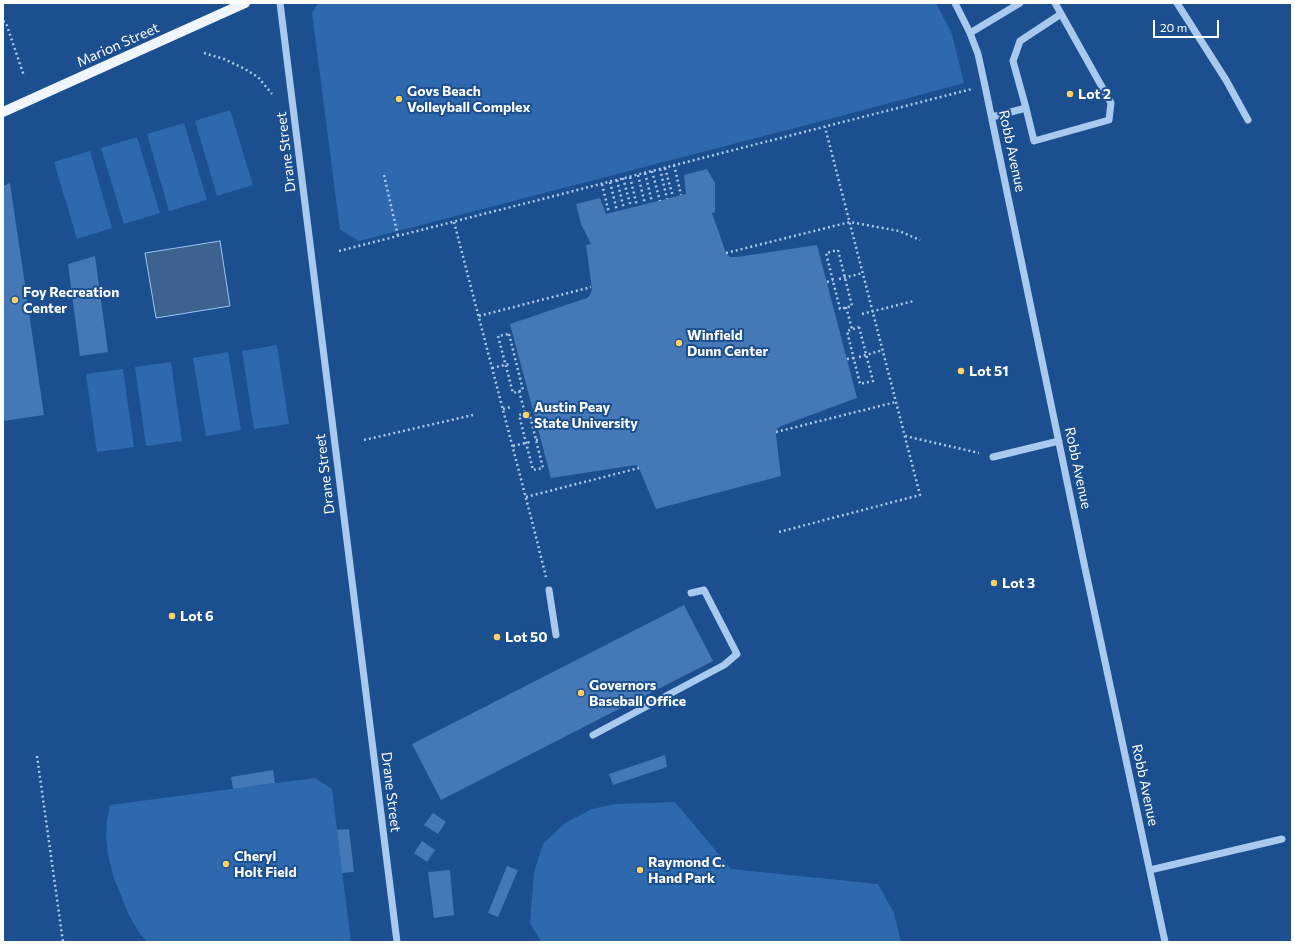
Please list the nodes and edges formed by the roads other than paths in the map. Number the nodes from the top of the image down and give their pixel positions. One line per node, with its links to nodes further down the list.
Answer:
1 (245, 3): 10 (main road, Marion Street)
2 (280, 3): 21 (street, Drane Street)
3 (955, 3): 8 (street, Robb Avenue)
4 (1020, 3): 8 (street)
5 (1055, 3): 7 (street)
6 (1177, 3): 12 (street)
7 (1061, 14): 9 (street); 9 (street)
8 (970, 33): 11 (street, Robb Avenue)
9 (1026, 108): 11 (street)
10 (3, 112)
11 (992, 117): 13 (street, Robb Avenue)
12 (1248, 120)
13 (1059, 441): 14 (street); 20 (street, Robb Avenue)
14 (993, 457)
15 (549, 590): 17 (street)
16 (691, 593): 18 (street)
17 (556, 635)
18 (593, 735)
19 (1282, 839): 20 (street)
20 (1150, 870): 22 (street, Robb Avenue)
21 (397, 942)
22 (1165, 942)

